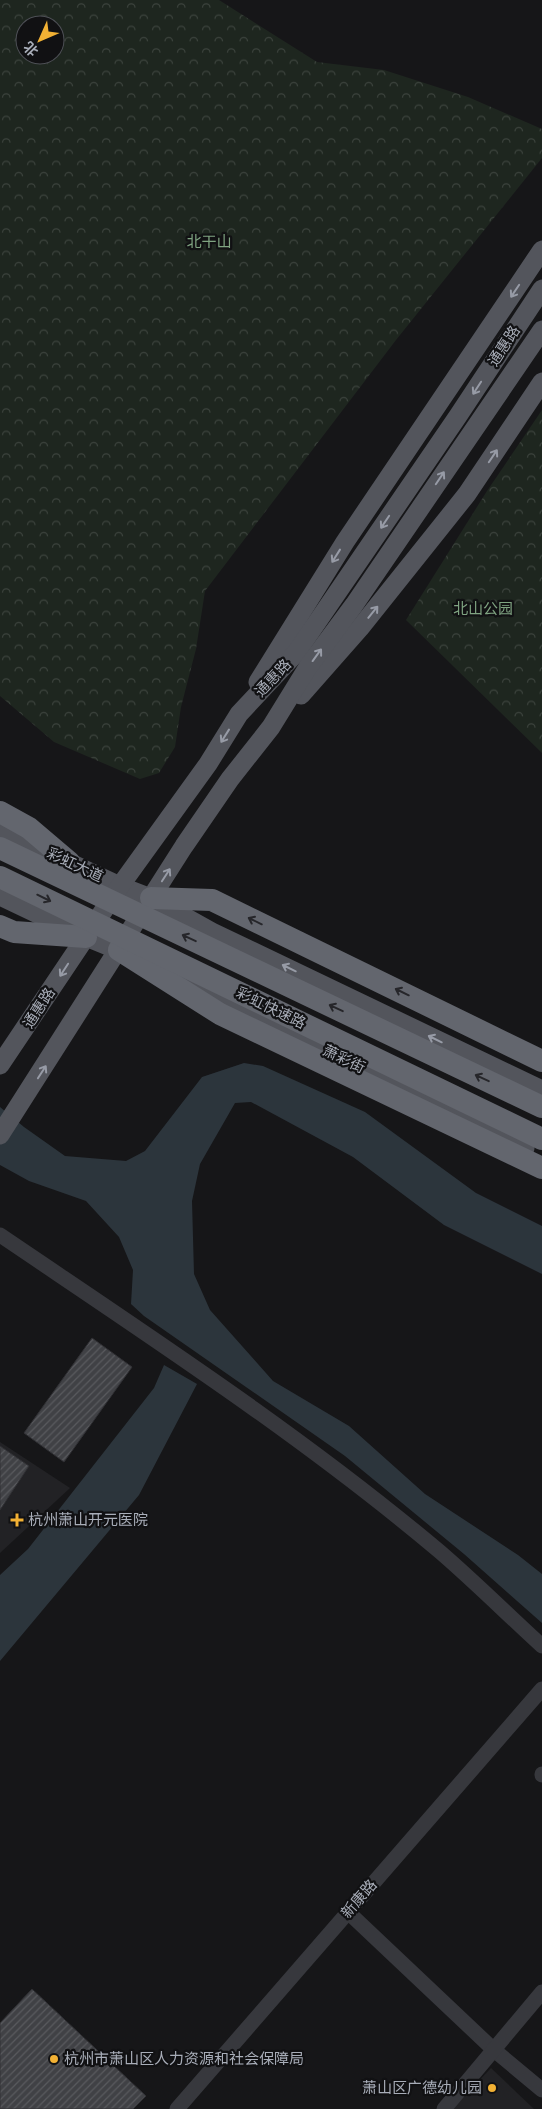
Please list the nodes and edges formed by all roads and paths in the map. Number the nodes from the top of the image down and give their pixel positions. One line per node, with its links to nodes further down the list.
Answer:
1 (542, 250): 5 (main road, one-way to 5)
2 (542, 289): 5 (main road, 通惠路, one-way to 5)
3 (542, 330): 6 (main road, 通惠路, one-way to 3)
4 (542, 382): 6 (main road, one-way to 4)
5 (239, 714): 12 (main road, 通惠路, one-way to 12)
6 (271, 727): 14 (main road, 通惠路, one-way to 6)
7 (0, 812): 10 (highway)
8 (0, 830): 10 (main road, 彩虹大道)
9 (0, 848): 21 (highway, 彩虹快速路, one-way to 9, bridge)
10 (69, 862): 12 (main road, 彩虹大道)
11 (0, 877): 23 (highway, 彩虹快速路, one-way to 23, bridge)
12 (120, 886): 14 (main road, 彩虹大道); 16 (main road, 通惠路)
13 (0, 896): 16 (main road)
14 (151, 898): 17 (main road, 通惠路); 18 (highway, one-way to 14); 20 (main road, one-way to 14)
15 (0, 926): 16 (highway)
16 (86, 937): 17 (main road); 19 (main road, 通惠路, one-way to 19)
17 (119, 950): 22 (main road, 通惠路, one-way to 17); 24 (main road, 萧彩街); 25 (highway)
18 (533, 1057)
19 (0, 1064)
20 (542, 1090)
21 (542, 1107)
22 (1, 1133)
23 (542, 1139)
24 (542, 1156)
25 (542, 1168)
26 (0, 1234): 27 (street)
27 (542, 1646)
28 (542, 1689): 29 (street, 新康路)
29 (348, 1912): 31 (street); 33 (street, 新康路)
30 (542, 1992): 31 (street)
31 (494, 2050): 32 (street); 34 (street)
32 (542, 2090)
33 (177, 2109)
34 (444, 2109)

